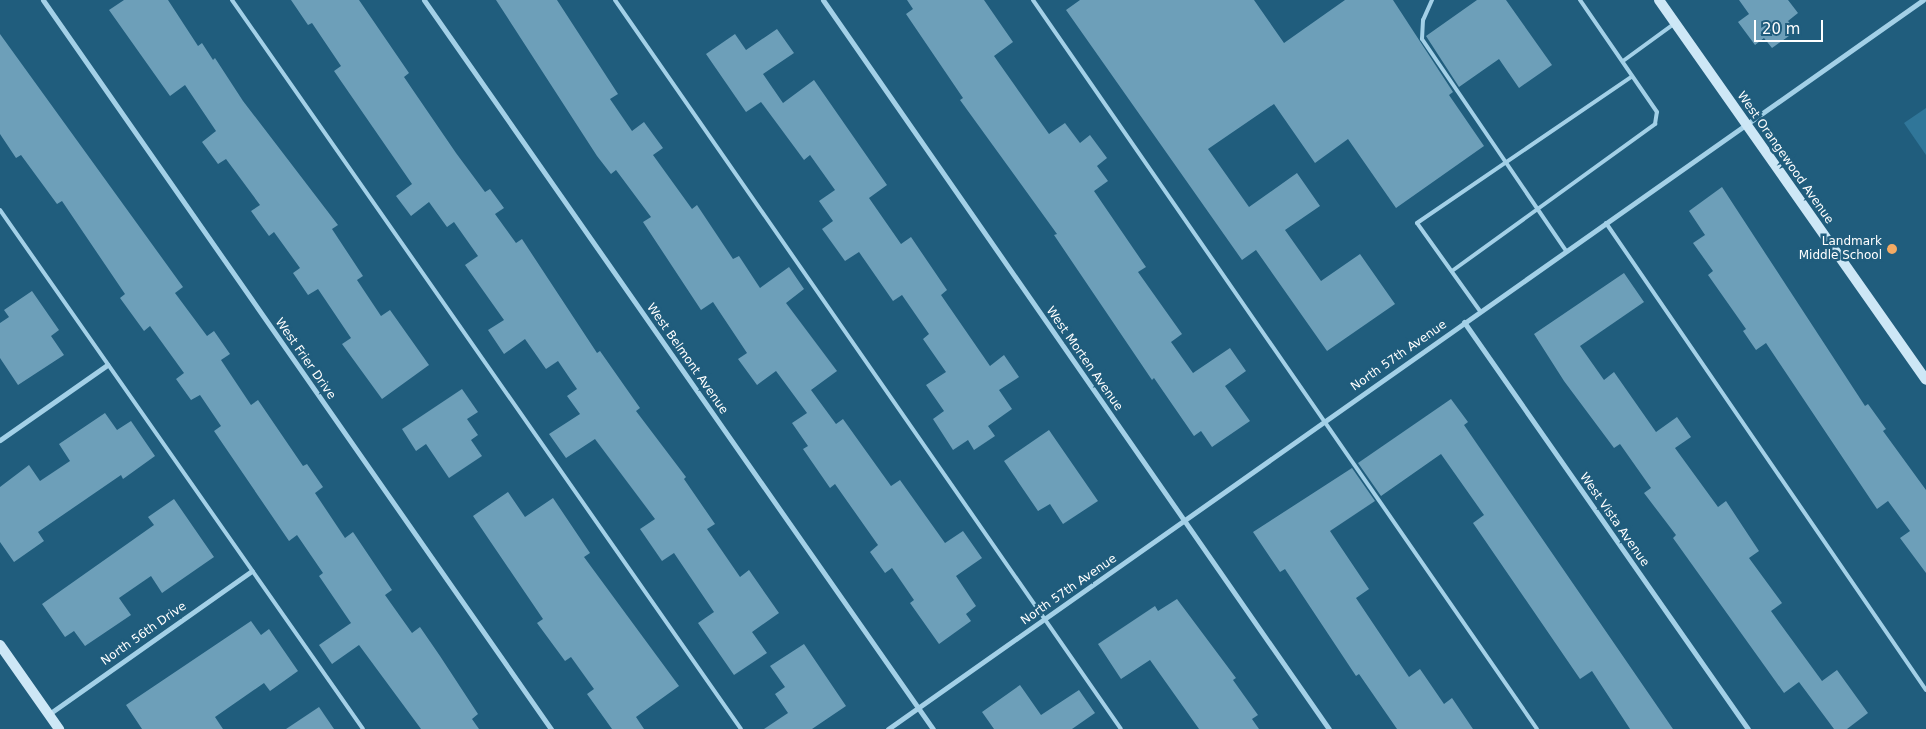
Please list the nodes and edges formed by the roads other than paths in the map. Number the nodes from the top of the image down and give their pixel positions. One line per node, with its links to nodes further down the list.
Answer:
1 (43, 0): 36 (street, West Frier Drive)
2 (232, 0): 37 (lane)
3 (424, 0): 32 (street, West Belmont Avenue)
4 (615, 0): 29 (lane)
5 (822, 0): 27 (street, West Morten Avenue)
6 (1034, 0): 25 (lane)
7 (1432, 0): 15 (lane)
8 (1580, 0): 12 (lane)
9 (1660, 0): 11 (street, West Orangewood Avenue)
10 (1923, 0): 14 (street, North 57th Avenue)
11 (1676, 23): 12 (lane); 14 (street, West Orangewood Avenue)
12 (1623, 61): 13 (lane)
13 (1631, 77): 15 (lane); 17 (lane)
14 (1746, 124): 18 (street, North 57th Avenue); 24 (street, West Orangewood Avenue)
15 (1505, 162): 17 (lane); 20 (lane)
16 (0, 210): 23 (lane)
17 (1537, 210): 19 (lane); 20 (lane)
18 (1606, 223): 19 (street, North 57th Avenue); 31 (lane)
19 (1566, 250): 21 (street, North 57th Avenue)
20 (1452, 271): 21 (lane)
21 (1480, 311): 22 (street, North 57th Avenue)
22 (1464, 322): 25 (street, North 57th Avenue); 43 (street, West Vista Avenue)
23 (108, 365): 26 (street); 28 (lane)
24 (1926, 380)
25 (1324, 421): 27 (street, North 57th Avenue); 42 (lane)
26 (0, 440)
27 (1185, 520): 29 (street, North 57th Avenue); 41 (street, West Morten Avenue)
28 (252, 571): 33 (street, North 56th Drive); 35 (lane)
29 (1045, 619): 32 (street, North 57th Avenue); 40 (lane)
30 (0, 645): 33 (street)
31 (1926, 690)
32 (918, 708): 38 (street, North 57th Avenue); 39 (street, West Belmont Avenue)
33 (48, 714): 34 (street)
34 (59, 729)
35 (363, 729)
36 (551, 729)
37 (742, 729)
38 (888, 729)
39 (933, 729)
40 (1121, 729)
41 (1329, 729)
42 (1537, 729)
43 (1748, 729)

